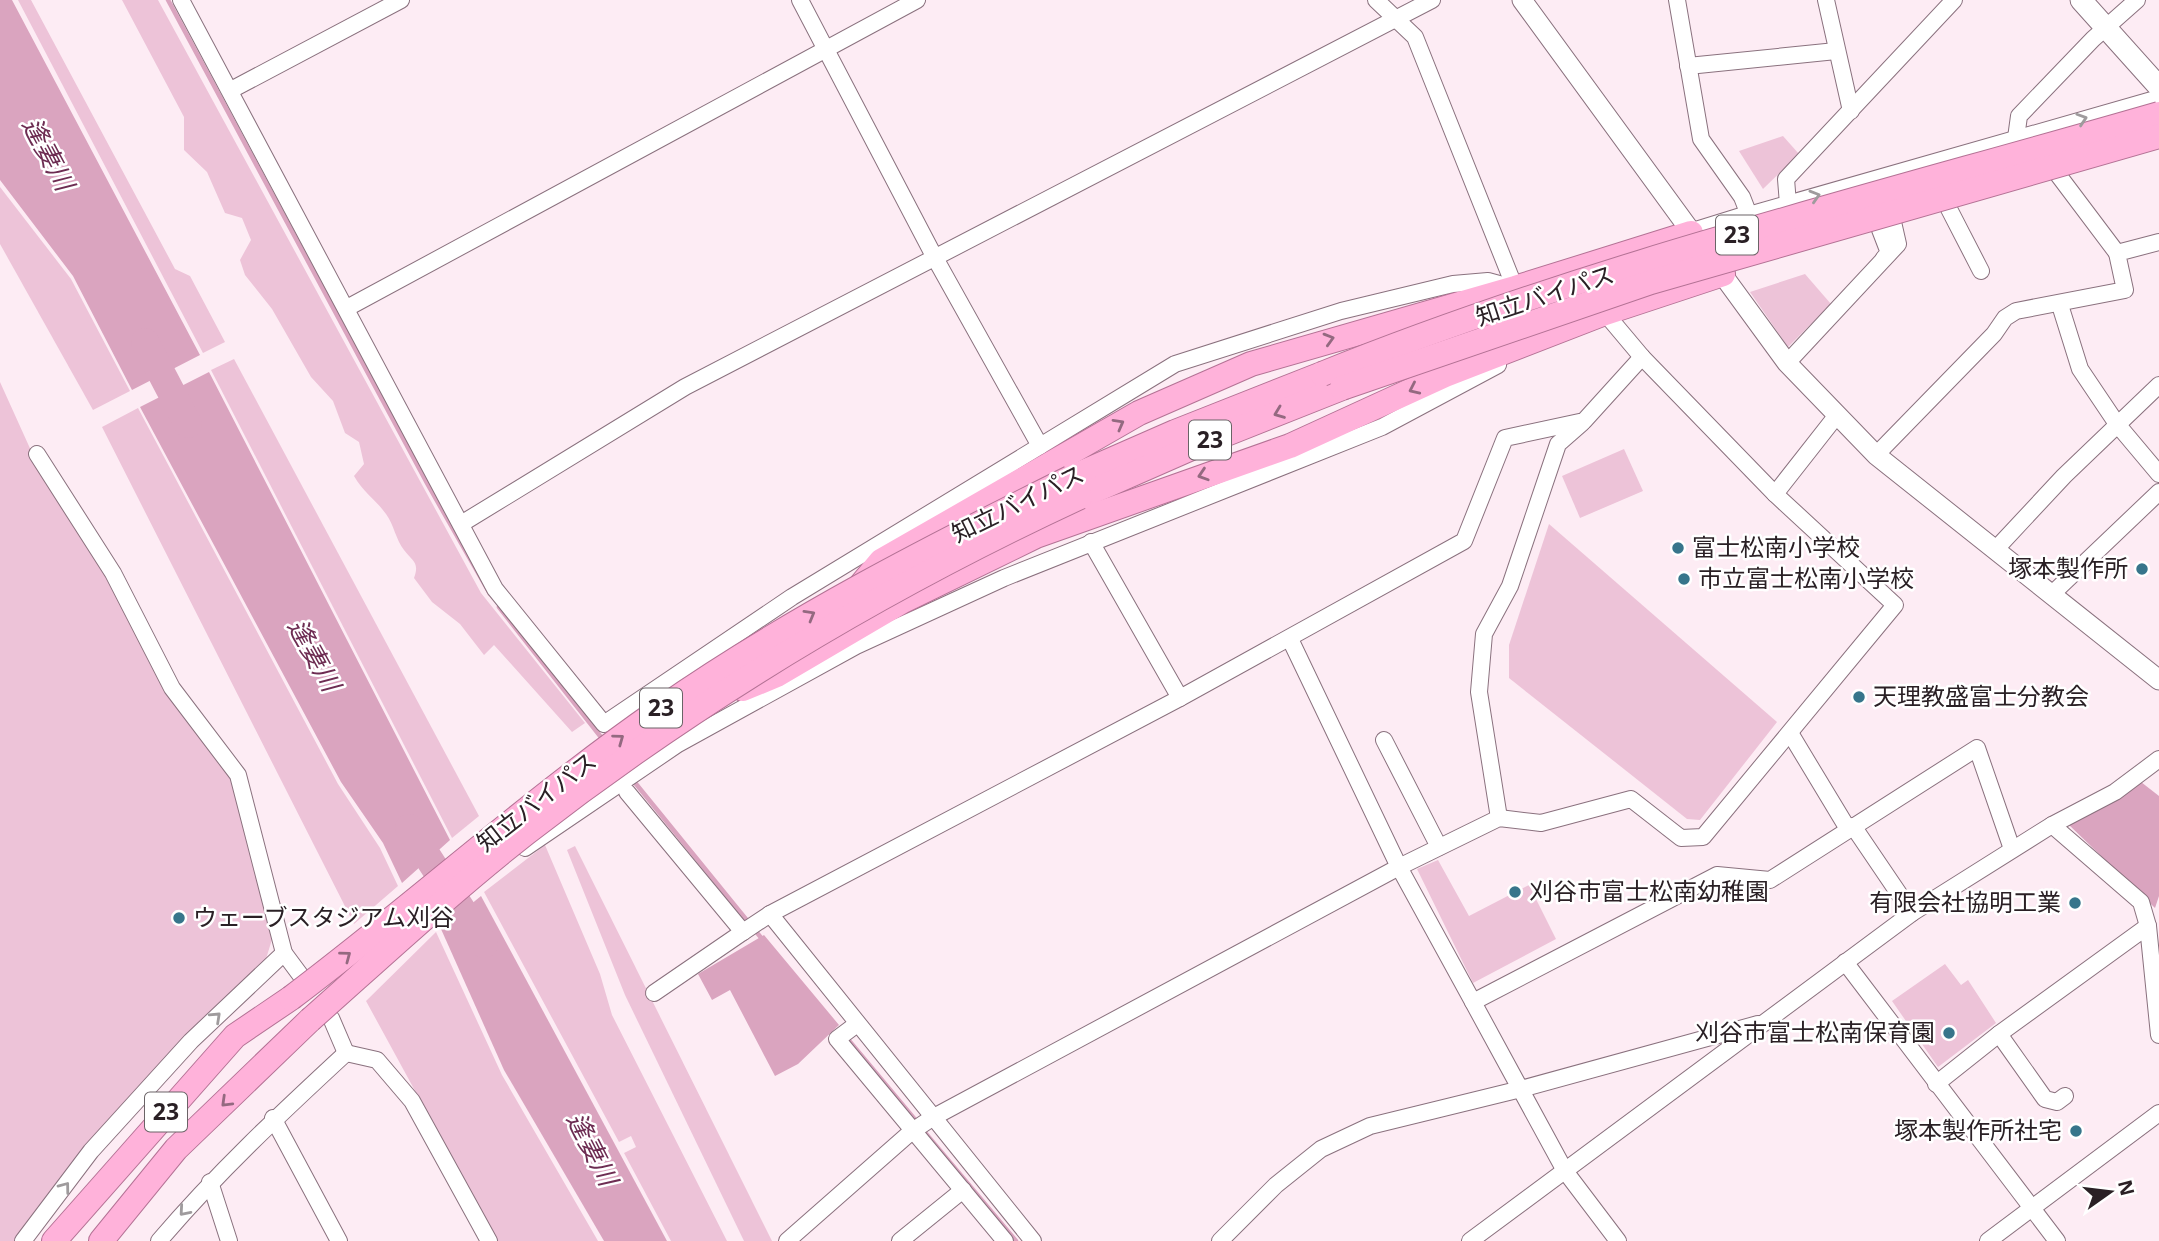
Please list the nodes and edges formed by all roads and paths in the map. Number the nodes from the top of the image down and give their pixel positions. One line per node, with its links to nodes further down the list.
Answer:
1 (181, 0): 19 (street)
2 (401, 0): 19 (street)
3 (800, 0): 15 (street)
4 (917, 0): 15 (street)
5 (1376, 0): 13 (street)
6 (1432, 0): 13 (street)
7 (1522, 0): 31 (street)
8 (1677, 0): 17 (street)
9 (1826, 0): 16 (street)
10 (1955, 0): 21 (street)
11 (2081, 0): 14 (main road)
12 (2137, 0): 14 (street)
13 (1398, 19): 34 (street); 37 (street)
14 (2107, 28): 18 (main road); 24 (street)
15 (827, 51): 34 (street); 39 (street)
16 (1836, 51): 17 (street); 21 (street)
17 (1688, 66): 29 (street)
18 (2159, 87)
19 (231, 90): 39 (street)
20 (2159, 98): 24 (street, one-way to 20)
21 (1851, 111): 27 (street)
22 (2159, 114): 52 (highway, 知立バイパス / 23, bridge)
23 (2159, 136): 52 (highway, 知立バイパス / 23, one-way to 52, bridge)
24 (2016, 138): 27 (street, one-way to 24)
25 (2159, 143): 26 (street)
26 (2056, 172): 28 (street); 33 (street)
27 (1788, 204): 29 (street)
28 (1948, 207): 30 (street); 35 (street)
29 (1749, 215): 31 (street)
30 (1886, 224): 36 (street); 43 (street)
31 (1691, 233): 36 (street); 37 (highway)
32 (2159, 242): 33 (street)
33 (2117, 253): 38 (street)
34 (935, 258): 48 (street); 55 (street)
35 (1981, 271)
36 (1723, 274): 40 (highway); 43 (street)
37 (1515, 288): 48 (street); 58 (highway, one-way to 37)
38 (2060, 304): 47 (street); 50 (street)
39 (347, 308): 55 (street)
40 (1605, 313): 41 (highway); 42 (street)
41 (1523, 347): 56 (street); 63 (highway, one-way to 63)
42 (1642, 357): 46 (street); 54 (street)
43 (1792, 358): 45 (street)
44 (2159, 385): 47 (street)
45 (1837, 415): 50 (street); 54 (street)
46 (1584, 421): 60 (street); 68 (street)
47 (2117, 424): 51 (street); 57 (street)
48 (1040, 446): 55 (street)
49 (37, 454): 79 (street)
50 (1877, 455): 57 (street)
51 (2159, 474)
52 (1075, 487): 58 (highway, 知立バイパス / 23, bridge); 63 (highway, 知立バイパス / 23, bridge)
53 (2159, 492): 59 (street)
54 (1775, 494): 64 (street)
55 (461, 524)
56 (1091, 542): 62 (street); 77 (street)
57 (1995, 550): 59 (street)
58 (860, 587): 81 (highway, 知立バイパス / 23, one-way to 58, bridge)
59 (2052, 594): 61 (street)
60 (1290, 639): 62 (street); 73 (street)
61 (2159, 680)
62 (1180, 698): 75 (street)
63 (704, 705): 84 (highway, 知立バイパス / 23, bridge)
64 (1790, 733): 68 (street); 70 (street)
65 (1384, 740): 71 (street)
66 (2159, 759): 69 (street)
67 (626, 792): 78 (street)
68 (1499, 818): 71 (street)
69 (2052, 825): 72 (street); 76 (street)
70 (1851, 828): 72 (street); 74 (street); 83 (street)
71 (1439, 847): 73 (street)
72 (2012, 849): 74 (street)
73 (1399, 867): 83 (street); 95 (street)
74 (1912, 913): 80 (street)
75 (770, 914): 78 (street); 86 (street)
76 (2148, 926): 87 (street); 88 (street)
77 (429, 928)
78 (743, 932): 82 (street)
79 (284, 953): 81 (street); 103 (street, one-way to 79)
80 (1845, 962): 85 (street); 90 (street)
81 (297, 989): 104 (highway, 23); 105 (highway, 知立バイパス / 23)
82 (654, 993)
83 (1473, 1002): 91 (street)
84 (321, 1019): 89 (street); 97 (highway, 知立バイパス / 23, one-way to 97)
85 (1767, 1021): 91 (street); 98 (street)
86 (857, 1024): 95 (street); 96 (street)
87 (1999, 1034): 90 (street); 92 (street)
88 (2159, 1035)
89 (346, 1053): 94 (street); 111 (street)
90 (1936, 1084): 101 (street)
91 (1521, 1089): 98 (street); 115 (street)
92 (2065, 1096)
93 (2159, 1114): 101 (street)
94 (274, 1118): 99 (street); 110 (street)
95 (932, 1118): 96 (street); 114 (street)
96 (911, 1132): 100 (street); 112 (street)
97 (176, 1149): 106 (highway, 知立バイパス / 23); 107 (highway)
98 (1565, 1171): 116 (street); 117 (street)
99 (210, 1182): 108 (street, one-way to 108); 109 (street)
100 (962, 1190): 102 (street); 113 (street)
101 (2032, 1207): 118 (street); 119 (street)
102 (904, 1239)
103 (23, 1241)
104 (54, 1241)
105 (74, 1241)
106 (101, 1241)
107 (123, 1241)
108 (159, 1241)
109 (229, 1241)
110 (339, 1241)
111 (489, 1241)
112 (787, 1241)
113 (1005, 1241)
114 (1033, 1241)
115 (1220, 1241)
116 (1470, 1241)
117 (1618, 1241)
118 (1988, 1241)
119 (2057, 1241)

